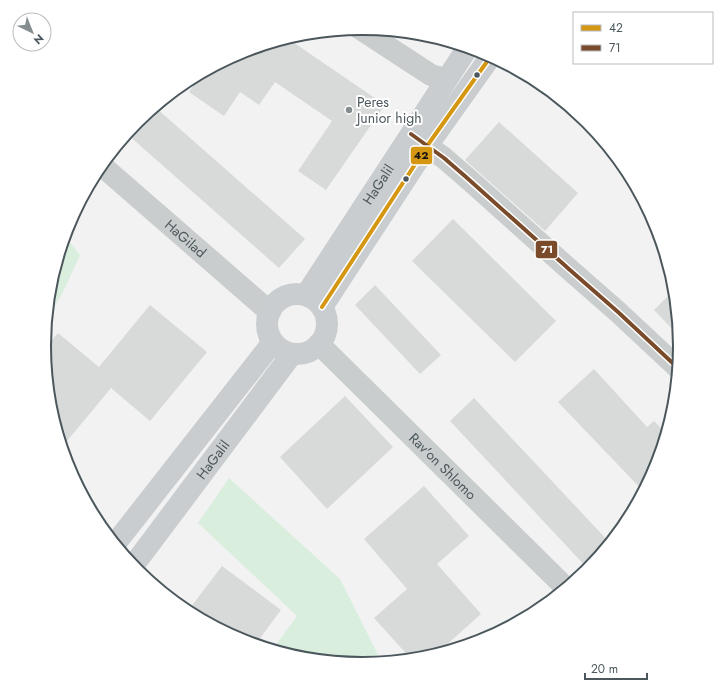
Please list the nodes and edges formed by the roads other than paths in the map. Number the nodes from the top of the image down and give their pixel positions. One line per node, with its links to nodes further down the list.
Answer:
1 (370, 35): 4 (street)
2 (464, 52): 4 (street)
3 (487, 61): 5 (street)
4 (448, 77): 5 (street)
5 (419, 140): 7 (street, HaGalil); 12 (street)
6 (106, 169): 8 (street, HaGilad)
7 (314, 301): 8 (street); 10 (street)
8 (270, 312): 9 (street)
9 (273, 342): 11 (street); 13 (street, HaGalil)
10 (319, 344): 11 (street); 15 (street, Rav'on Shlomo)
11 (292, 354): 14 (street, HaGalil)
12 (673, 364)
13 (118, 540)
14 (137, 561)
15 (563, 585)

